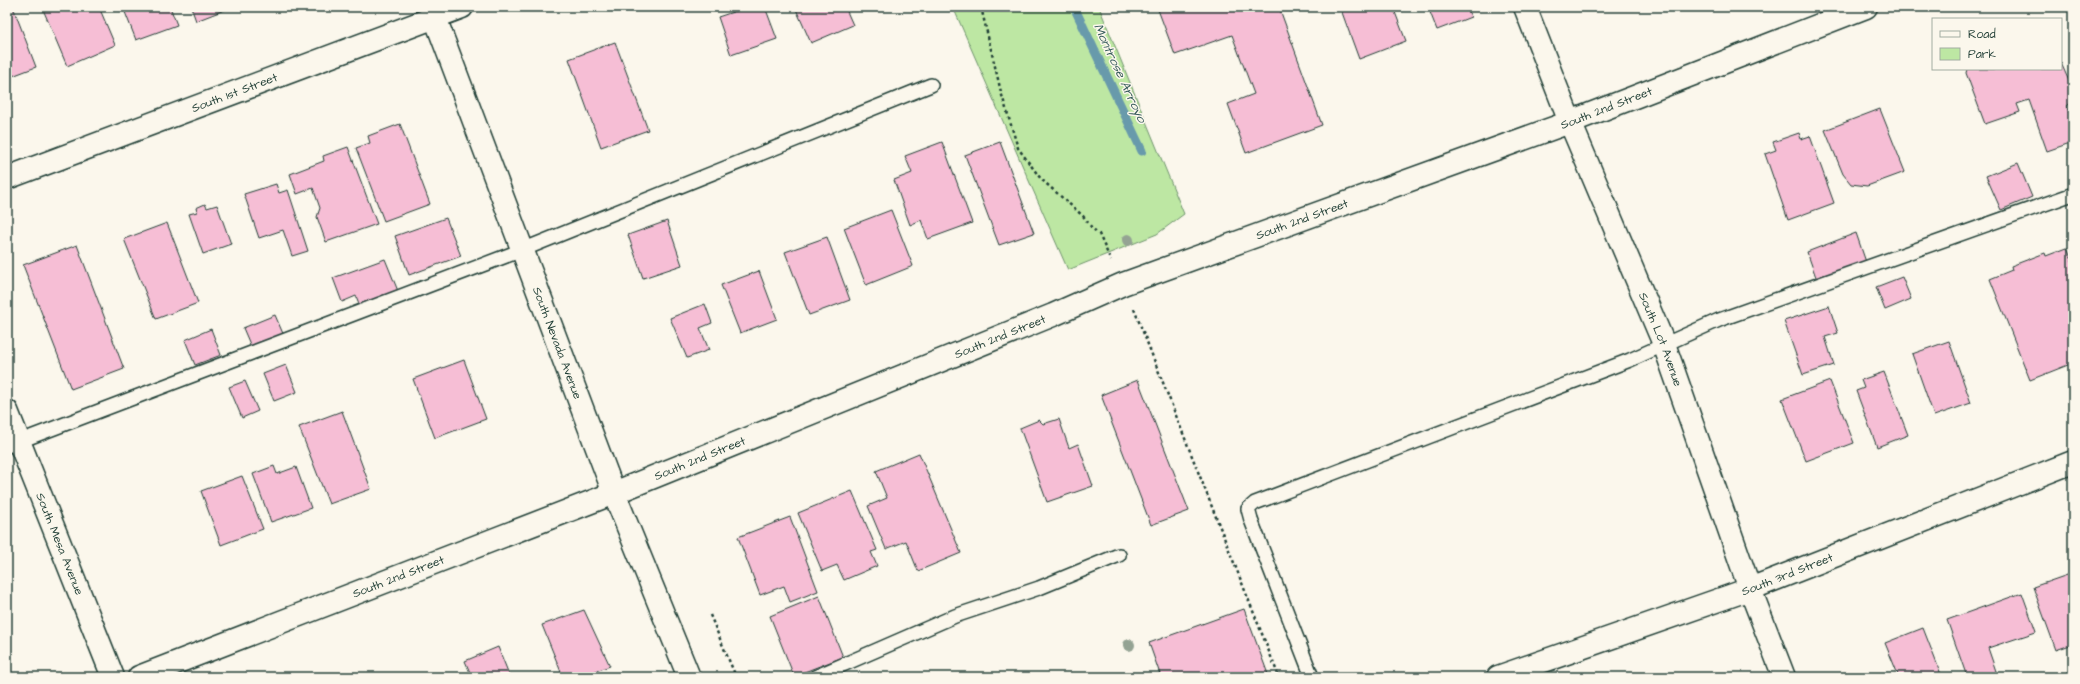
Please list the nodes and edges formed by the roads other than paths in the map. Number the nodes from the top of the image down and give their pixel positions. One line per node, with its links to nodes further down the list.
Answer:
1 (462, 7): 4 (street, South 1st Street)
2 (1525, 7): 6 (street, South Lot Avenue)
3 (1866, 7): 6 (street, South 2nd Street)
4 (433, 12): 7 (street, South 1st Street); 9 (street, South Nevada Avenue)
5 (931, 85): 9 (lane)
6 (1570, 122): 10 (street, South Lot Avenue); 14 (street, South 2nd Street)
7 (7, 178)
8 (2073, 194): 10 (lane)
9 (522, 250): 12 (lane); 14 (street, South Nevada Avenue)
10 (1664, 344): 16 (street, South Lot Avenue); 21 (lane)
11 (7, 411): 12 (street, South Mesa Avenue)
12 (13, 444): 17 (street, South Mesa Avenue)
13 (2073, 462): 16 (street, South 3rd Street)
14 (614, 493): 18 (street, South 2nd Street); 19 (street, South Nevada Avenue)
15 (1119, 556): 20 (lane)
16 (1750, 589): 22 (street, South 3rd Street); 23 (street, South Lot Avenue)
17 (113, 677)
18 (139, 677)
19 (689, 677)
20 (815, 677)
21 (1312, 677)
22 (1498, 677)
23 (1784, 677)

